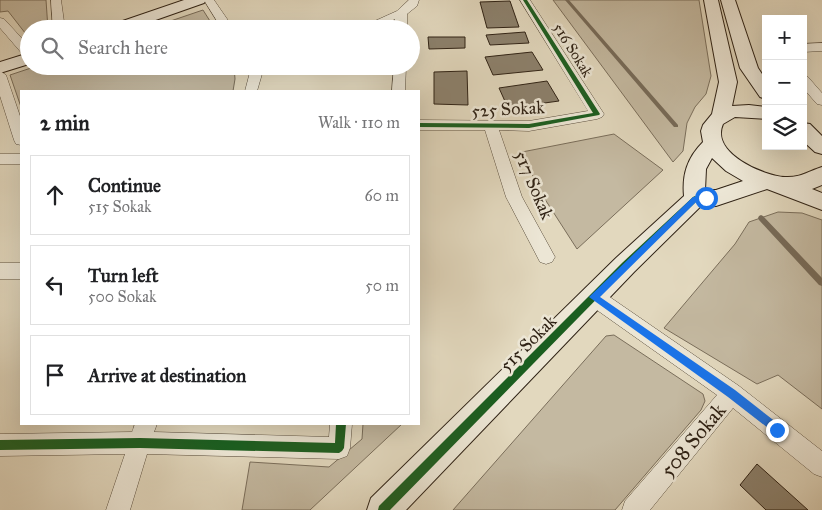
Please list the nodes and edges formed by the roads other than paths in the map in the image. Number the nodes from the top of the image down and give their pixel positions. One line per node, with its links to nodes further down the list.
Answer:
1 (56, 0): 8 (street)
2 (200, 0): 9 (street); 10 (street)
3 (414, 0): 7 (street)
4 (525, 0): 28 (street, 516 Sokak)
5 (711, 0): 29 (street)
6 (728, 0): 23 (street)
7 (401, 13): 11 (street); 12 (street)
8 (58, 20)
9 (141, 20)
10 (219, 20)
11 (384, 20)
12 (401, 20)
13 (0, 21): 14 (street)
14 (20, 45)
15 (822, 47): 16 (street)
16 (807, 48)
17 (20, 60): 18 (street)
18 (0, 68)
19 (0, 75): 33 (street)
20 (253, 75): 24 (street)
21 (400, 75): 25 (street)
22 (807, 84): 26 (street)
23 (762, 87)
24 (251, 90)
25 (399, 90)
26 (822, 101)
27 (762, 112): 29 (street)
28 (597, 114): 31 (street, 525 Sokak)
29 (721, 116): 34 (street)
30 (420, 125): 31 (street, 525 Sokak)
31 (491, 127): 42 (street, 517 Sokak)
32 (807, 133): 35 (street)
33 (20, 137)
34 (713, 144): 39 (street); 40 (street)
35 (822, 147)
36 (0, 159): 37 (street)
37 (20, 159)
38 (822, 175): 39 (street)
39 (774, 183): 40 (street); 41 (street)
40 (695, 199): 45 (street, 515 Sokak)
41 (822, 202)
42 (546, 257)
43 (0, 271): 44 (street)
44 (20, 271)
45 (594, 297): 46 (street); 52 (street, 515 Sokak)
46 (732, 393): 50 (street); 53 (street, 508 Sokak)
47 (341, 425): 48 (street)
48 (143, 433): 49 (street); 51 (street)
49 (0, 445)
50 (822, 466)
51 (118, 510)
52 (383, 510)
53 (634, 510)

